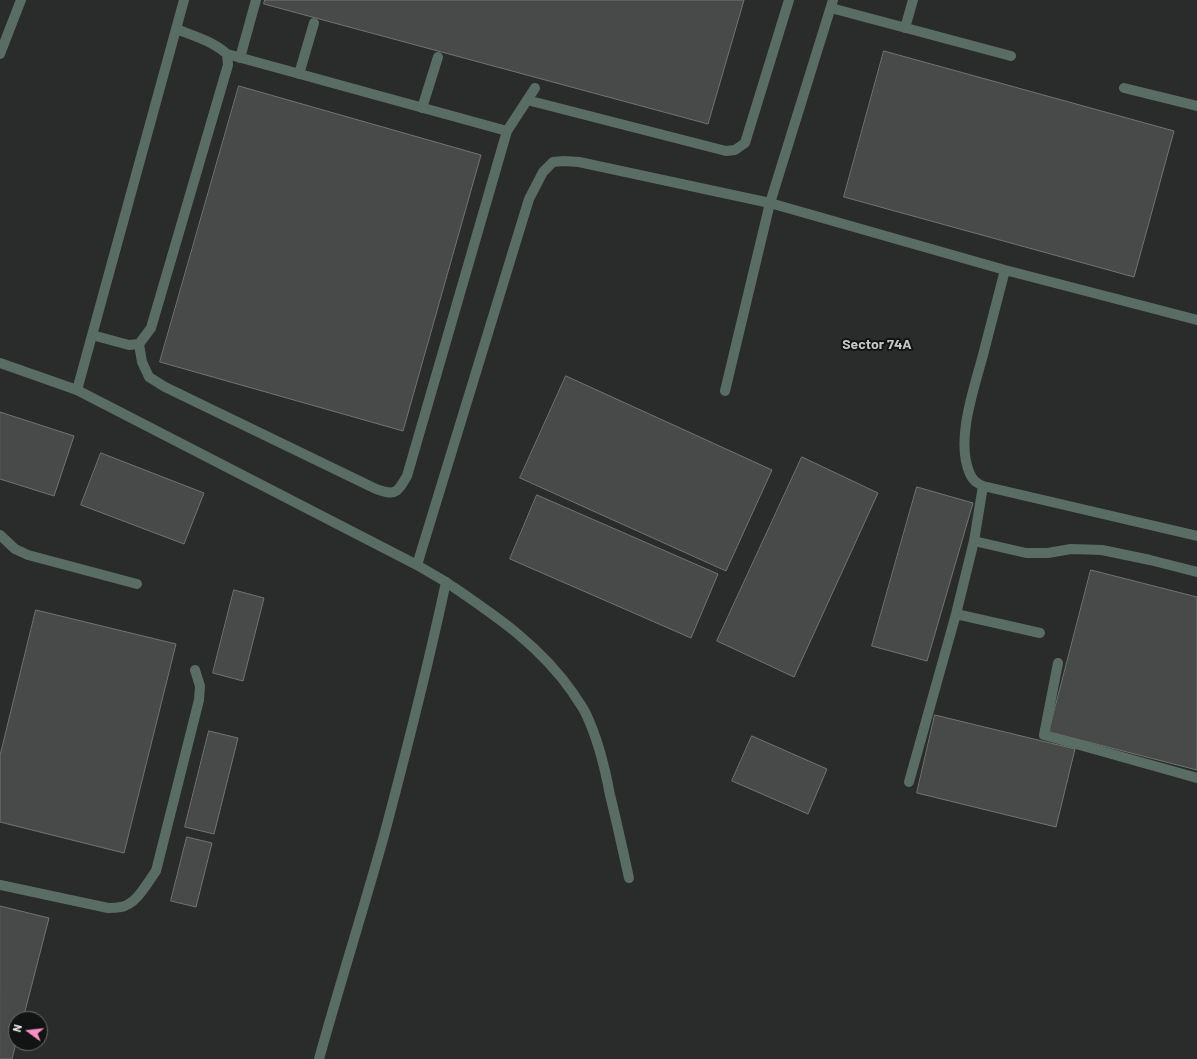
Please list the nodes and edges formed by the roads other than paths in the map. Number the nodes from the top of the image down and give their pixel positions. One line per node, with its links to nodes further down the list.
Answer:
1 (20, 0): 10 (street)
2 (184, 0): 9 (street)
3 (256, 0): 14 (street)
4 (789, 0): 18 (street)
5 (913, 0): 8 (street)
6 (832, 4): 8 (street); 22 (street)
7 (314, 23): 15 (street)
8 (905, 28): 12 (street)
9 (176, 29): 11 (street); 25 (street)
10 (0, 54)
11 (227, 54): 14 (street); 26 (street)
12 (1011, 56)
13 (438, 57): 20 (street)
14 (240, 58): 15 (street)
15 (299, 74): 20 (street)
16 (535, 88): 18 (street)
17 (1124, 88): 19 (street)
18 (527, 100): 21 (street)
19 (1197, 106)
20 (422, 108): 21 (street)
21 (507, 131): 26 (street)
22 (770, 202): 23 (street); 29 (street); 34 (street)
23 (1005, 270): 24 (street); 30 (street)
24 (1197, 320)
25 (92, 335): 26 (street); 28 (street)
26 (139, 344)
27 (0, 363): 28 (street)
28 (77, 390): 34 (street)
29 (725, 391)
30 (983, 486): 32 (street); 33 (street)
31 (0, 535): 37 (street)
32 (1197, 536)
33 (974, 541): 35 (street); 38 (street)
34 (417, 564): 36 (street)
35 (1197, 572)
36 (446, 582): 44 (street); 46 (street)
37 (137, 584)
38 (956, 614): 39 (street); 43 (street)
39 (1040, 633)
40 (1058, 663): 42 (street)
41 (195, 670): 45 (street)
42 (1197, 778)
43 (909, 782)
44 (629, 878)
45 (0, 885)
46 (319, 1059)

